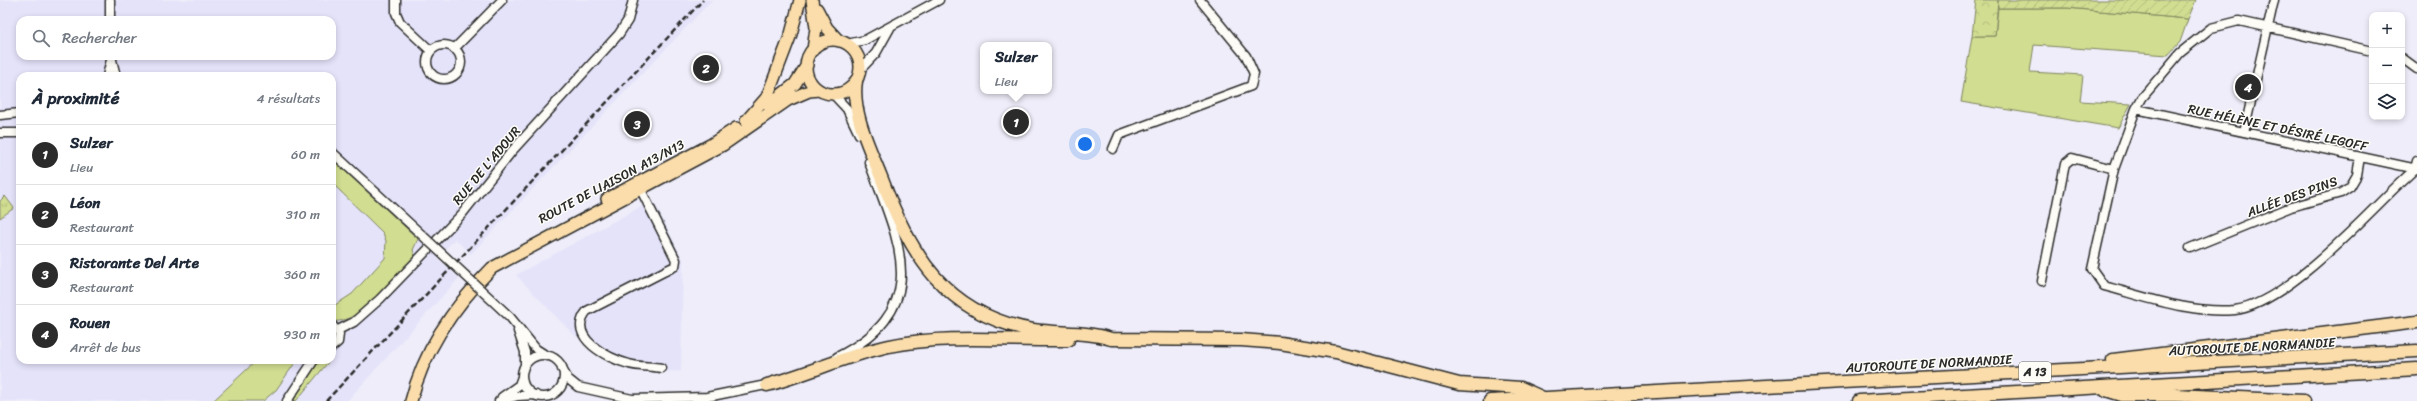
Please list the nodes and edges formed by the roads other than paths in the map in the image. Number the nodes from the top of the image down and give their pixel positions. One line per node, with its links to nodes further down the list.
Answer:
1 (110, 0): 10 (street)
2 (396, 0): 17 (street)
3 (502, 0): 14 (street)
4 (633, 0): 45 (street, RUE DE L'ADOUR)
5 (800, 0): 31 (main road)
6 (813, 0): 13 (main road); 15 (main road)
7 (939, 0): 11 (street)
8 (1200, 0): 35 (street)
9 (2274, 0): 12 (street)
10 (110, 16)
11 (894, 26): 13 (street); 25 (street)
12 (2268, 27): 16 (street); 28 (street); 32 (street)
13 (843, 43): 15 (main road); 25 (main road)
14 (454, 49): 17 (street); 17 (street)
15 (813, 50): 21 (main road)
16 (2369, 50)
17 (431, 51)
18 (110, 60): 23 (street)
19 (112, 60): 24 (street)
20 (2405, 60): 22 (street)
21 (807, 65): 26 (main road); 31 (main road, ROUTE DE LIAISON A13/N13)
22 (2417, 69)
23 (108, 72)
24 (115, 72)
25 (858, 76): 27 (main road); 48 (highway)
26 (819, 90): 27 (main road); 40 (main road, ROUTE DE LIAISON A13/N13)
27 (833, 94): 59 (street)
28 (2136, 109): 32 (street, RUE HÉLÈNE ET DÉSIRÉ LEGOFF); 39 (street)
29 (16, 113): 30 (street)
30 (0, 115)
31 (746, 121): 46 (main road, ROUTE DE LIAISON A13/N13)
32 (2244, 132): 37 (street, RUE HÉLÈNE ET DÉSIRÉ LEGOFF)
33 (0, 133): 34 (street)
34 (16, 133)
35 (1113, 149)
36 (336, 156): 43 (street, bridge)
37 (2360, 157): 38 (street, RUE HÉLÈNE ET DÉSIRÉ LEGOFF); 41 (street, ALLÉE DES PINS)
38 (2416, 166): 39 (street)
39 (2114, 169): 42 (street)
40 (641, 190): 46 (main road, ROUTE DE LIAISON A13/N13); 54 (street)
41 (2190, 248)
42 (2042, 281)
43 (514, 321): 51 (street); 53 (street)
44 (2417, 322): 57 (highway)
45 (336, 328)
46 (440, 330): 64 (main road, ROUTE DE LIAISON A13/N13)
47 (336, 333): 49 (street)
48 (1111, 339): 59 (highway); 62 (highway)
49 (336, 344)
50 (2417, 352): 57 (highway, AUTOROUTE DE NORMANDIE / A 13)
51 (548, 356): 53 (street); 55 (street)
52 (311, 364): 63 (street)
53 (525, 365): 58 (street)
54 (661, 368)
55 (562, 369): 59 (street); 61 (street)
56 (2417, 369): 60 (highway, A 13)
57 (2078, 370): 62 (highway, AUTOROUTE DE NORMANDIE / A 13)
58 (522, 378): 61 (street); 65 (street)
59 (767, 386)
60 (2099, 387): 68 (highway, A 13); 69 (highway)
61 (536, 395): 66 (street)
62 (1544, 398): 67 (highway, AUTOROUTE DE NORMANDIE / A 13)
63 (287, 401)
64 (411, 401)
65 (496, 401)
66 (499, 401)
67 (1490, 401)
68 (1859, 401)
69 (2304, 401)

